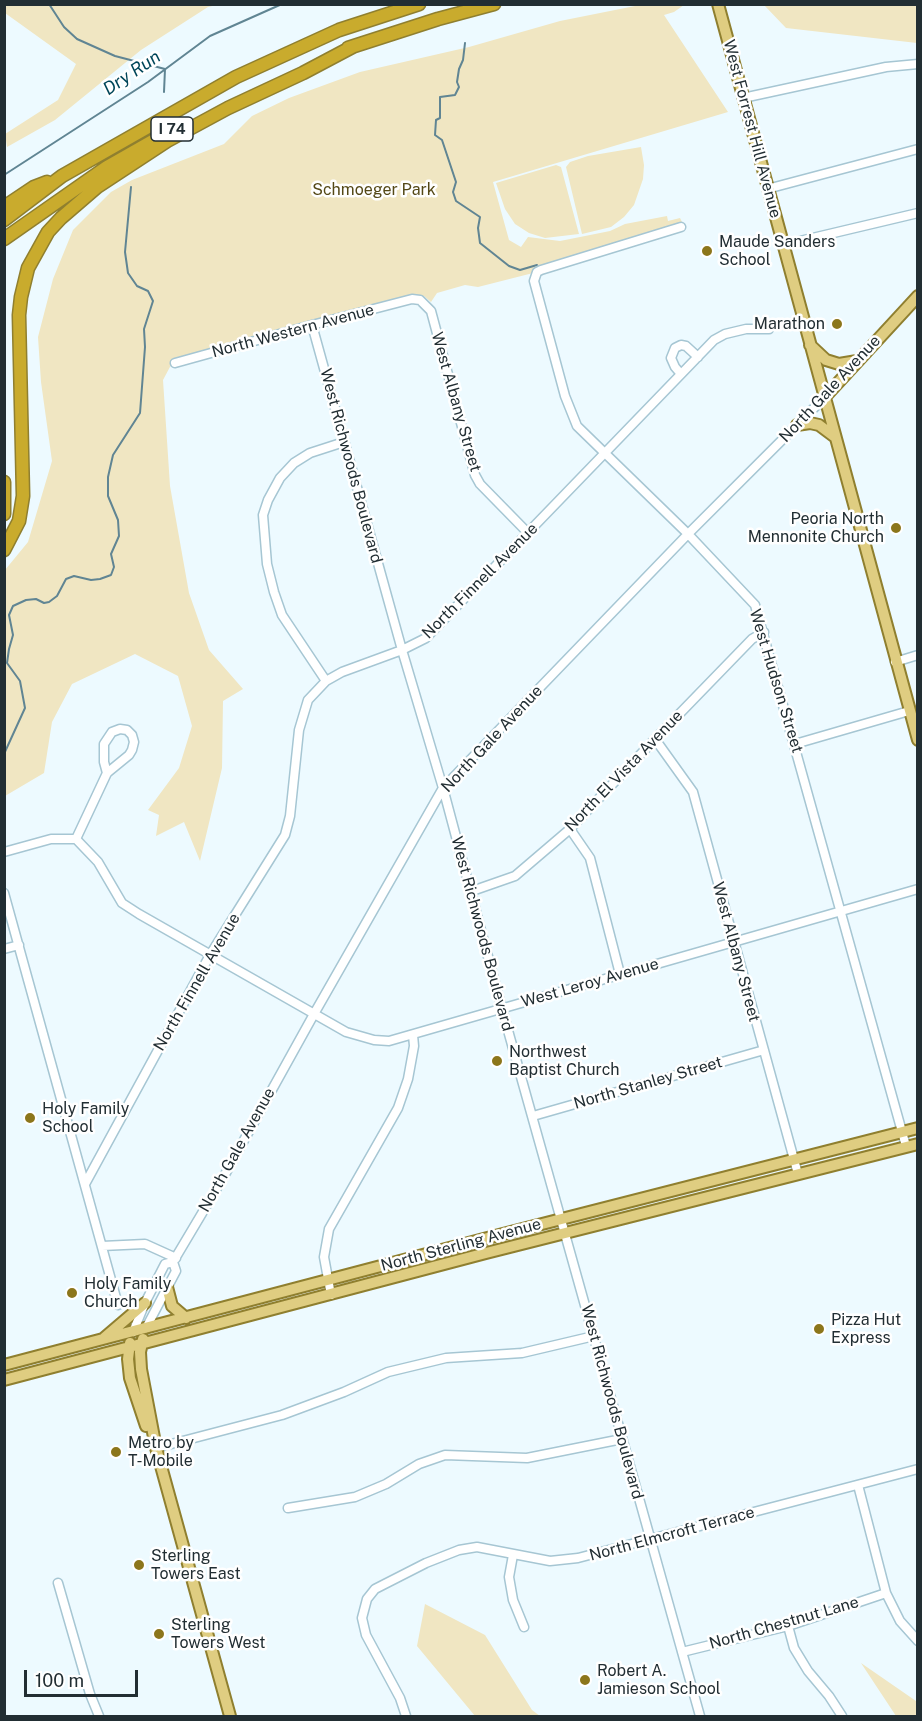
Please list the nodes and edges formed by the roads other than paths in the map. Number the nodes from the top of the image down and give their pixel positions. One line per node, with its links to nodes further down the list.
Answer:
1 (419, 4): 8 (highway, I 74)
2 (494, 4): 4 (highway, I 74)
3 (718, 4): 6 (main road, West Forrest Hill Avenue)
4 (354, 46): 14 (highway, I 74); 34 (highway)
5 (918, 64): 6 (street)
6 (742, 98): 9 (main road, West Forrest Hill Avenue)
7 (918, 149): 9 (street)
8 (62, 176): 10 (highway); 12 (highway, I 74)
9 (767, 189): 15 (main road, West Forrest Hill Avenue)
10 (4, 207)
11 (918, 213): 15 (street)
12 (4, 220)
13 (681, 227): 29 (street, West Hudson Street)
14 (4, 239)
15 (783, 245): 20 (main road, West Forrest Hill Avenue)
16 (918, 296): 22 (main road, North Gale Avenue)
17 (412, 299): 18 (street, North Western Avenue); 32 (street, West Albany Street)
18 (312, 325): 23 (street, North Western Avenue); 28 (street, West Richwoods Boulevard)
19 (769, 329): 21 (street, North Finnell Avenue)
20 (810, 345): 22 (main road); 25 (main road, West Forrest Hill Avenue)
21 (698, 357): 24 (street, North Finnell Avenue); 24 (street)
22 (857, 361): 25 (main road, North Gale Avenue)
23 (175, 363)
24 (681, 374): 29 (street, North Finnell Avenue)
25 (824, 398): 26 (street, North Gale Avenue); 27 (main road, West Forrest Hill Avenue)
26 (797, 425): 27 (main road); 33 (street, North Gale Avenue)
27 (836, 437): 38 (main road, West Forrest Hill Avenue)
28 (344, 442): 36 (street, West Richwoods Boulevard); 39 (street)
29 (605, 453): 32 (street, North Finnell Avenue); 33 (street, West Hudson Street)
30 (4, 482): 31 (highway)
31 (4, 514)
32 (528, 533): 36 (street, North Finnell Avenue)
33 (688, 534): 35 (street, West Hudson Street); 45 (street, North Gale Avenue)
34 (4, 550)
35 (764, 632): 41 (street, North El Vista Avenue); 43 (street, West Hudson Street)
36 (402, 650): 39 (street, North Finnell Avenue); 45 (street, West Richwoods Boulevard)
37 (918, 655): 38 (street)
38 (895, 662): 40 (main road, West Forrest Hill Avenue)
39 (326, 681): 56 (street, North Finnell Avenue)
40 (909, 711): 42 (main road, West Forrest Hill Avenue); 43 (street)
41 (655, 739): 46 (street, North El Vista Avenue); 53 (street, West Albany Street)
42 (918, 740)
43 (795, 744): 52 (street, West Hudson Street)
44 (107, 773): 44 (street); 47 (street)
45 (443, 788): 50 (street, West Richwoods Boulevard); 59 (street, North Gale Avenue)
46 (570, 829): 50 (street, North El Vista Avenue); 57 (street)
47 (76, 839): 48 (street); 56 (street, West Leroy Avenue)
48 (4, 852)
49 (918, 889): 52 (street, West Leroy Avenue)
50 (471, 891): 58 (street, West Richwoods Boulevard)
51 (4, 893): 54 (street)
52 (841, 911): 53 (street, West Leroy Avenue); 64 (street, West Hudson Street)
53 (734, 942): 57 (street, West Leroy Avenue); 61 (street, West Albany Street)
54 (19, 945): 55 (street); 69 (street)
55 (4, 949)
56 (210, 955): 59 (street, West Leroy Avenue); 69 (street, North Finnell Avenue)
57 (620, 974): 58 (street, West Leroy Avenue)
58 (501, 1009): 60 (street, West Leroy Avenue); 62 (street, West Richwoods Boulevard)
59 (314, 1014): 60 (street, West Leroy Avenue); 73 (street, North Gale Avenue)
60 (413, 1035): 74 (street)
61 (764, 1050): 62 (street, North Stanley Street); 67 (street, West Albany Street)
62 (533, 1116): 70 (street, West Richwoods Boulevard)
63 (918, 1128): 64 (main road, North Sterling Avenue)
64 (903, 1132): 66 (street, West Hudson Street); 67 (main road, North Sterling Avenue)
65 (918, 1144): 66 (main road, North Sterling Avenue)
66 (906, 1146): 68 (main road, North Sterling Avenue)
67 (794, 1160): 68 (street, West Albany Street); 70 (main road, North Sterling Avenue)
68 (798, 1174): 71 (main road, North Sterling Avenue)
69 (85, 1184): 72 (street)
70 (561, 1220): 71 (street, West Richwoods Boulevard); 74 (main road, North Sterling Avenue)
71 (565, 1234): 76 (main road, North Sterling Avenue); 82 (street, West Richwoods Boulevard)
72 (102, 1246): 73 (street); 78 (street)
73 (175, 1260): 75 (street, North Gale Avenue); 77 (street, North Gale Avenue)
74 (327, 1280): 76 (street); 79 (main road, North Sterling Avenue)
75 (167, 1287): 79 (main road); 80 (street, North Gale Avenue)
76 (331, 1295): 84 (main road, North Sterling Avenue)
77 (145, 1303): 81 (street, North Gale Avenue); 83 (main road)
78 (118, 1305)
79 (186, 1318): 80 (main road, North Sterling Avenue)
80 (146, 1328): 81 (main road, North Sterling Avenue); 84 (main road, North Gale Avenue)
81 (133, 1332): 83 (main road, North Sterling Avenue); 85 (main road)
82 (594, 1336): 90 (street, West Richwoods Boulevard); 91 (street)
83 (101, 1340): 87 (main road, North Sterling Avenue)
84 (142, 1344): 85 (main road, North Sterling Avenue); 91 (main road, North Gale Avenue)
85 (129, 1347): 86 (main road, North Sterling Avenue); 88 (main road)
86 (100, 1355): 88 (main road); 89 (main road, North Sterling Avenue)
87 (4, 1365)
88 (130, 1378): 91 (main road)
89 (4, 1380)
90 (622, 1438): 94 (street); 95 (street, West Richwoods Boulevard)
91 (156, 1448): 104 (main road)
92 (918, 1469): 93 (street, North Elmcroft Terrace)
93 (858, 1485): 95 (street, North Elmcroft Terrace); 98 (street)
94 (288, 1508)
95 (650, 1540): 96 (street, North Elmcroft Terrace); 102 (street, West Richwoods Boulevard)
96 (513, 1555): 100 (street); 105 (street, North Elmcroft Terrace)
97 (58, 1583): 103 (street)
98 (886, 1593): 99 (street, North Chestnut Lane); 101 (street)
99 (788, 1626): 102 (street, North Chestnut Lane); 107 (street)
100 (524, 1627)
101 (918, 1641)
102 (682, 1652): 106 (street, West Richwoods Boulevard)
103 (99, 1716)
104 (230, 1716)
105 (406, 1716)
106 (700, 1716)
107 (842, 1716)

